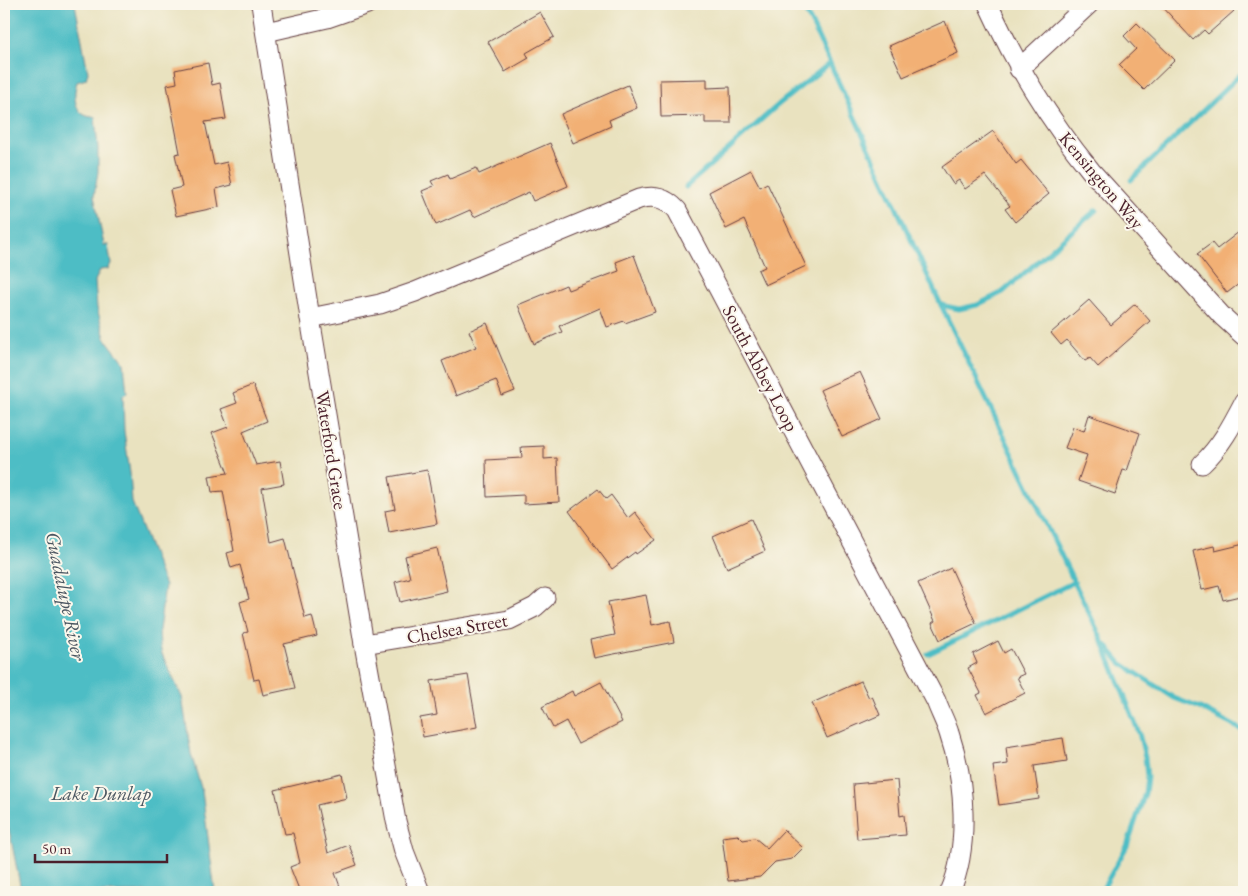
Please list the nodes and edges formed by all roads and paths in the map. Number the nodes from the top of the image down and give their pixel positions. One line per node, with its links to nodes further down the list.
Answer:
1 (261, 4): 5 (street, Waterford Grace)
2 (368, 4): 5 (street)
3 (988, 4): 6 (street, Kensington Way)
4 (1089, 4): 6 (street)
5 (266, 32): 7 (street, Waterford Grace)
6 (1019, 69): 8 (street, Kensington Way)
7 (310, 318): 12 (street, Waterford Grace); 14 (street, South Abbey Loop)
8 (1244, 336)
9 (1244, 402): 10 (street)
10 (1202, 464)
11 (545, 598): 12 (street, Chelsea Street)
12 (364, 644): 13 (street, Waterford Grace)
13 (420, 892)
14 (950, 892)

